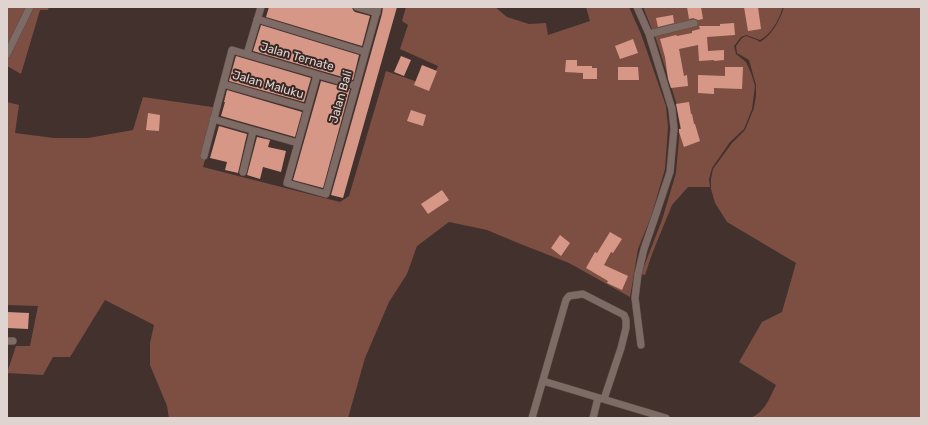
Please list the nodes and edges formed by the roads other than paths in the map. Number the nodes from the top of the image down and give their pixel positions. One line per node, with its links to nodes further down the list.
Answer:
1 (30, 7): 10 (street)
2 (260, 7): 6 (street)
3 (357, 7): 5 (street)
4 (637, 7): 8 (street)
5 (378, 10): 9 (street, Jalan Bali)
6 (257, 19): 9 (street); 11 (street)
7 (694, 22): 8 (street)
8 (649, 34): 21 (street)
9 (366, 52): 14 (street, Jalan Bali)
10 (7, 54)
11 (247, 54): 12 (street, Jalan Ternate); 13 (street, Jalan Ternate)
12 (317, 75): 14 (street, Jalan Ternate); 15 (street)
13 (223, 84): 15 (street, Jalan Maluku); 16 (street)
14 (356, 86): 18 (street, Jalan Bali)
15 (307, 108): 18 (street)
16 (213, 119): 17 (street); 19 (street)
17 (254, 131): 18 (street); 20 (street)
18 (298, 143)
19 (204, 156)
20 (243, 172)
21 (641, 345)
22 (543, 381): 23 (street); 23 (street); 24 (street)
23 (601, 398): 25 (street); 26 (street)
24 (532, 418)
25 (592, 418)
26 (666, 418)

